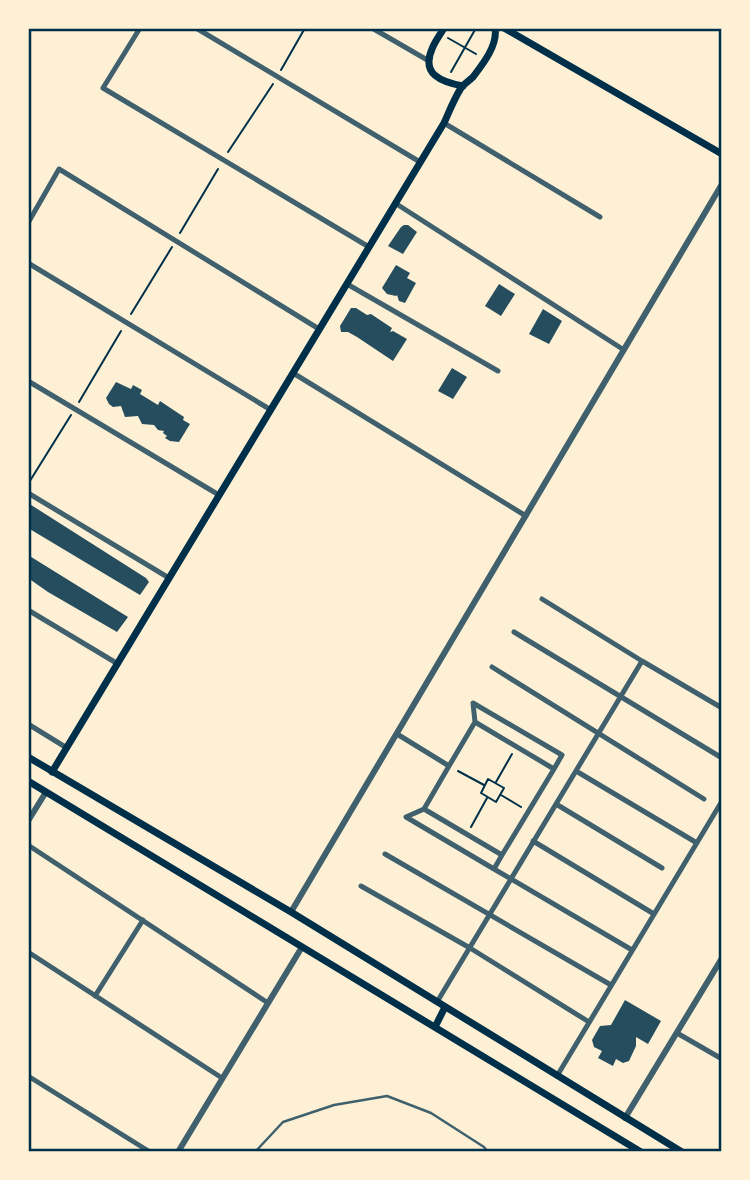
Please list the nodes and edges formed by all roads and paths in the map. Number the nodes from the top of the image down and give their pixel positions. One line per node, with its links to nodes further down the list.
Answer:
1 (140, 28): 17 (street)
2 (196, 28): 12 (street)
3 (305, 28): 12 (path)
4 (372, 28): 11 (street)
5 (476, 28): 9 (path)
6 (495, 28): 10 (main road)
7 (504, 28): 16 (main road)
8 (442, 31): 9 (path); 11 (main road)
9 (465, 48): 10 (path); 13 (path)
10 (485, 60): 14 (main road)
11 (429, 61): 13 (main road)
12 (277, 77): 17 (path); 18 (street)
13 (445, 82): 14 (main road)
14 (463, 86): 15 (main road)
15 (443, 123): 18 (main road); 21 (street)
16 (722, 154)
17 (223, 160): 23 (path); 24 (street)
18 (420, 162): 20 (main road)
19 (722, 184): 29 (street)
20 (395, 203): 24 (main road); 29 (street)
21 (600, 217)
22 (28, 223): 23 (street)
23 (176, 241): 27 (path); 28 (street)
24 (369, 247): 26 (main road)
25 (28, 263): 27 (street)
26 (347, 284): 28 (main road); 30 (street)
27 (126, 322): 33 (path); 34 (street)
28 (319, 329): 31 (main road)
29 (624, 350): 38 (street)
30 (498, 371)
31 (293, 373): 34 (main road); 38 (street)
32 (28, 381): 33 (street)
33 (75, 409): 35 (path); 37 (street)
34 (271, 410): 37 (main road)
35 (28, 484)
36 (28, 493): 39 (street)
37 (219, 495): 39 (main road)
38 (526, 516): 51 (street)
39 (169, 578): 44 (main road)
40 (542, 598): 43 (street)
41 (28, 610): 44 (street)
42 (514, 632): 46 (street)
43 (642, 661): 46 (street); 47 (street)
44 (118, 664): 53 (main road)
45 (492, 667): 50 (street)
46 (621, 696): 50 (street); 55 (street)
47 (722, 708)
48 (475, 722): 52 (street); 56 (street); 57 (street)
49 (28, 724): 53 (street)
50 (599, 733): 58 (street); 66 (street)
51 (397, 734): 56 (street); 82 (street)
52 (516, 746): 57 (street); 61 (path)
53 (67, 748): 59 (main road)
54 (28, 757): 59 (main road)
55 (722, 758)
56 (449, 766): 62 (path); 69 (street)
57 (554, 769): 70 (street)
58 (576, 771): 68 (street); 74 (street)
59 (52, 772): 82 (main road)
60 (28, 781): 63 (main road)
61 (495, 783): 62 (path); 64 (path)
62 (485, 786): 65 (path)
63 (46, 792): 71 (street); 86 (main road)
64 (500, 795): 65 (path); 70 (path)
65 (488, 797): 72 (path)
66 (704, 799)
67 (722, 801): 74 (street)
68 (556, 804): 73 (street); 78 (street)
69 (424, 809): 72 (street); 79 (street)
70 (528, 811): 77 (street)
71 (28, 821)
72 (467, 834): 77 (street)
73 (533, 841): 80 (street); 84 (street)
74 (697, 842): 84 (street)
75 (28, 845): 85 (street)
76 (385, 854): 83 (street)
77 (502, 855): 79 (street)
78 (662, 868)
79 (494, 869): 80 (street)
80 (511, 879): 83 (street); 88 (street)
81 (361, 886): 87 (street)
82 (291, 912): 93 (main road)
83 (490, 914): 87 (street); 91 (street)
84 (654, 914): 88 (street)
85 (142, 920): 92 (street); 94 (street)
86 (302, 947): 94 (street); 97 (main road)
87 (470, 947): 93 (street); 96 (street)
88 (632, 950): 91 (street)
89 (28, 952): 92 (street)
90 (722, 958): 98 (street)
91 (611, 985): 96 (street)
92 (95, 996): 102 (street)
93 (437, 1002): 95 (main road)
94 (268, 1003): 102 (street)
95 (445, 1007): 97 (main road); 101 (main road)
96 (589, 1023): 101 (street)
97 (435, 1027): 108 (main road)
98 (677, 1033): 99 (street); 103 (street)
99 (722, 1059)
100 (28, 1076): 104 (street)
101 (557, 1076): 103 (main road)
102 (222, 1079): 105 (street)
103 (625, 1118): 109 (main road)
104 (150, 1152)
105 (178, 1152)
106 (255, 1152): 107 (lane)
107 (488, 1152)
108 (641, 1152)
109 (682, 1152)

